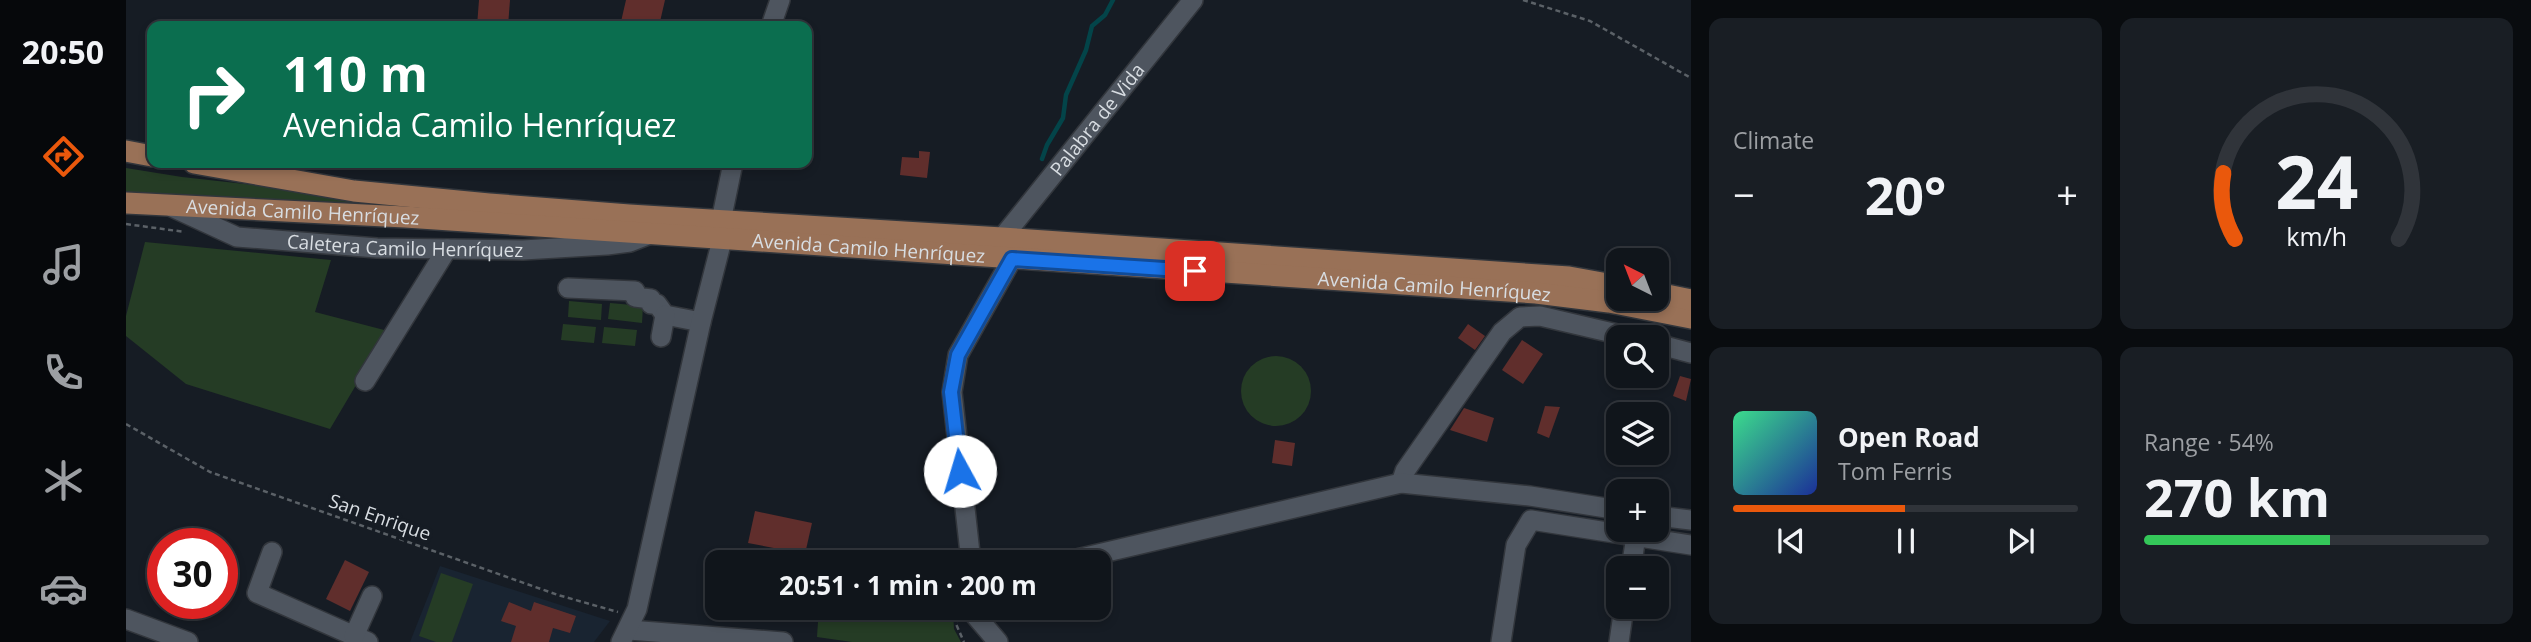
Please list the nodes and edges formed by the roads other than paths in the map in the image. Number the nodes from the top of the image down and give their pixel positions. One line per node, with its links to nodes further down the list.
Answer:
1 (780, 0): 3 (street)
2 (1193, 0): 12 (street, Palabra de Vida)
3 (773, 21)
4 (126, 151): 5 (main road)
5 (147, 155)
6 (223, 168): 10 (main road, Avenida Camilo Henríquez)
7 (732, 168): 10 (street)
8 (126, 204): 9 (main road, Avenida Camilo Henríquez)
9 (168, 205): 11 (main road, Avenida Camilo Henríquez); 13 (street, Caletera Camilo Henríquez)
10 (722, 231): 11 (main road, Avenida Camilo Henríquez); 12 (main road, Avenida Camilo Henríquez); 14 (main road, Avenida Camilo Henríquez); 22 (street)
11 (648, 235): 13 (street, Caletera Camilo Henríquez)
12 (1002, 238): 15 (main road, Avenida Camilo Henríquez)
13 (447, 249): 28 (street)
14 (1012, 259): 17 (main road, Avenida Camilo Henríquez); 36 (street)
15 (1606, 284)
16 (568, 288): 20 (street)
17 (1536, 293): 21 (main road, Avenida Camilo Henríquez); 23 (street)
18 (1670, 296): 19 (main road)
19 (1691, 300)
20 (665, 315): 22 (street); 25 (street)
21 (1691, 318)
22 (701, 322): 43 (street)
23 (1606, 329)
24 (1606, 332): 29 (street)
25 (661, 337)
26 (1669, 347): 27 (street)
27 (1691, 353)
28 (365, 381)
29 (1401, 483): 30 (street); 37 (street)
30 (1606, 508)
31 (1669, 517): 32 (street)
32 (1691, 520)
33 (1606, 531): 49 (street)
34 (1669, 541): 35 (street)
35 (1691, 545)
36 (970, 550)
37 (1111, 551)
38 (272, 552): 45 (street)
39 (372, 596): 45 (street)
40 (126, 619): 44 (street)
41 (1622, 619): 50 (street)
42 (979, 620): 48 (street)
43 (630, 624): 47 (street)
44 (153, 638): 46 (street)
45 (361, 639)
46 (188, 642)
47 (783, 642)
48 (998, 642)
49 (1501, 642)
50 (1619, 642)

